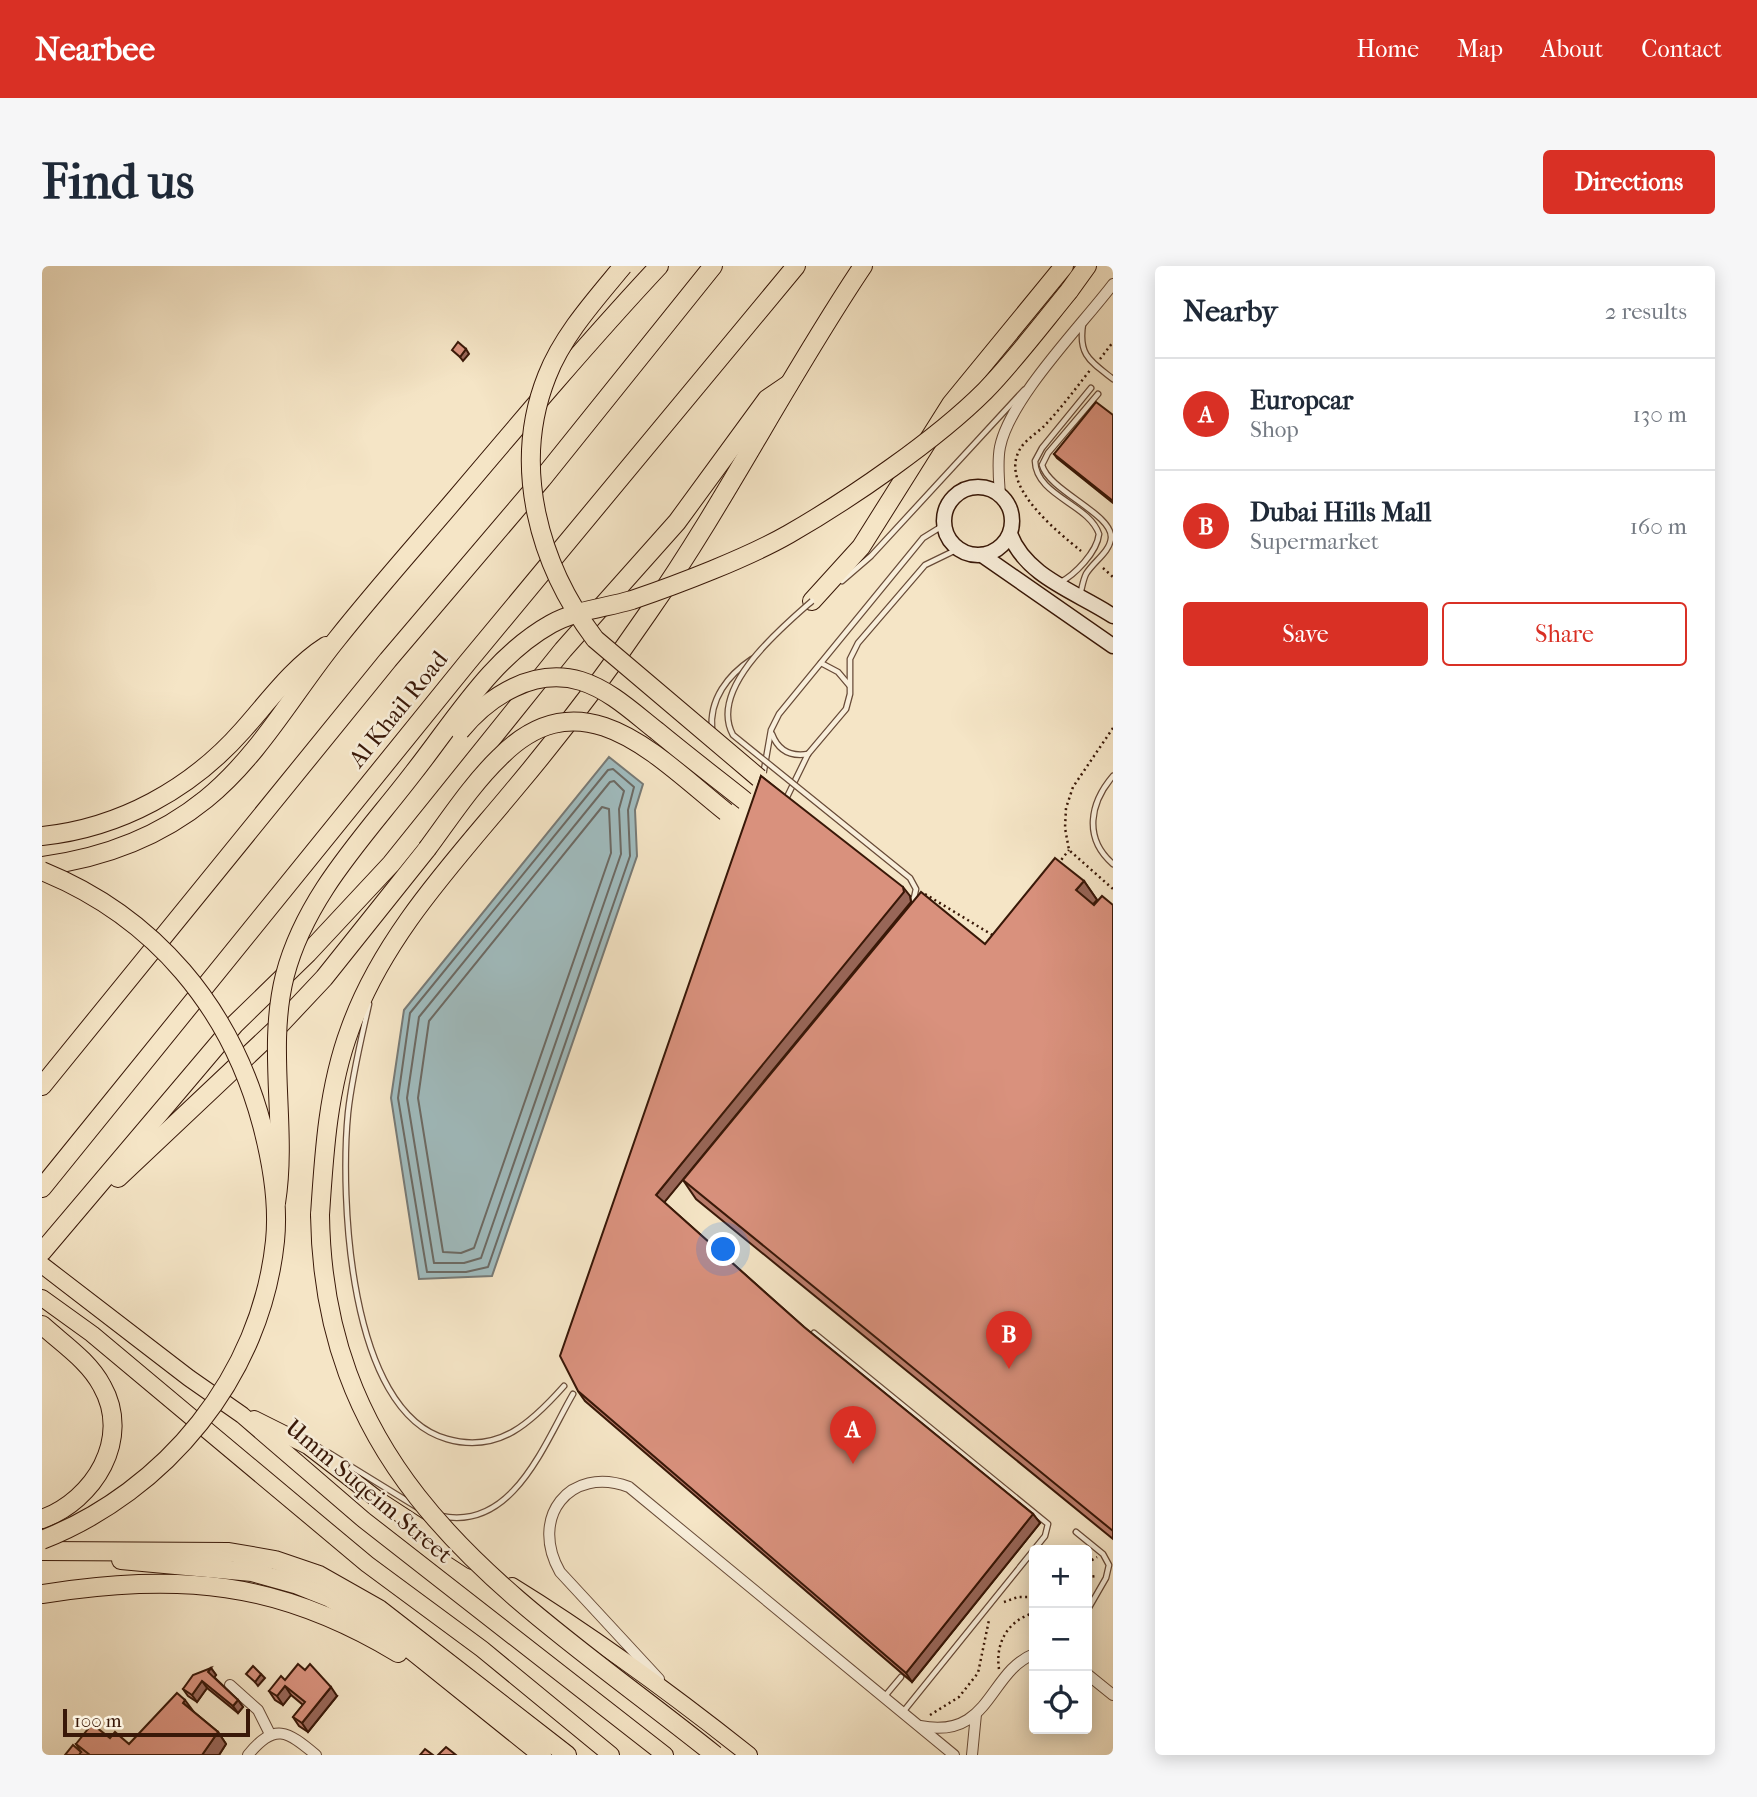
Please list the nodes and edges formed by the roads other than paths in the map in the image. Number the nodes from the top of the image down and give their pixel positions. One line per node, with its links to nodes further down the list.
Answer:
1 (623, 266): 32 (highway, bridge)
2 (659, 266): 24 (highway)
3 (712, 266): 42 (highway, Al Khail Road)
4 (796, 266): 43 (highway, Al Khail Road)
5 (863, 266): 12 (highway)
6 (1065, 266): 22 (highway)
7 (1087, 266): 33 (highway, bridge)
8 (1113, 284): 9 (street)
9 (1084, 322): 10 (street); 11 (lane)
10 (1052, 360): 15 (street); 22 (lane)
11 (1113, 379)
12 (789, 383): 41 (highway); 45 (highway)
13 (1091, 388): 20 (lane)
14 (1098, 394): 21 (lane)
15 (1000, 495): 16 (main road); 17 (main road)
16 (944, 525): 18 (main road); 27 (lane)
17 (1010, 534): 19 (main road); 20 (main road)
18 (958, 549): 19 (main road); 28 (lane)
19 (982, 555): 25 (main road)
20 (1055, 583): 21 (main road)
21 (1080, 596): 23 (main road)
22 (812, 601): 26 (lane, bridge)
23 (1113, 616)
24 (335, 641): 37 (highway); 39 (highway)
25 (1113, 646)
26 (756, 657): 32 (lane, bridge); 40 (lane, bridge)
27 (821, 663): 28 (lane); 29 (lane)
28 (849, 686): 30 (lane)
29 (771, 730): 30 (lane); 32 (lane)
30 (808, 754): 34 (lane)
31 (1113, 776): 38 (lane)
32 (759, 780)
33 (403, 787): 35 (highway, bridge); 44 (highway, bridge)
34 (787, 797)
35 (745, 801)
36 (726, 813): 45 (highway, bridge)
37 (42, 836)
38 (1113, 864)
39 (42, 868): 44 (highway, bridge)
40 (914, 898)
41 (378, 971): 51 (lane); 84 (highway, bridge)
42 (42, 1086)
43 (42, 1188)
44 (276, 1203): 57 (highway, bridge)
45 (66, 1224): 46 (highway)
46 (42, 1252)
47 (42, 1265): 53 (main road, Umm Suqeim Street)
48 (42, 1298): 76 (main road)
49 (42, 1325): 55 (highway)
50 (814, 1333): 72 (lane)
51 (564, 1386)
52 (573, 1394): 54 (lane)
53 (243, 1415): 54 (main road); 83 (main road, Umm Suqeim Street)
54 (308, 1446): 69 (main road)
55 (42, 1519)
56 (1076, 1532): 60 (lane)
57 (42, 1540)
58 (42, 1550): 59 (highway)
59 (66, 1550): 65 (highway); 80 (highway)
60 (1095, 1593): 62 (lane); 63 (lane)
61 (42, 1594): 65 (highway)
62 (1092, 1596)
63 (1088, 1608)
64 (1029, 1657): 73 (street)
65 (438, 1673): 79 (highway)
66 (901, 1677): 71 (lane)
67 (1092, 1678): 70 (street)
68 (230, 1685): 75 (street)
69 (667, 1689): 71 (street); 85 (main road)
70 (1113, 1695)
71 (884, 1697): 72 (street)
72 (902, 1712): 74 (street)
73 (976, 1713): 74 (street); 87 (street)
74 (915, 1723): 86 (street)
75 (270, 1734): 77 (street); 78 (street)
76 (589, 1738): 81 (main road); 82 (main road)
77 (248, 1755)
78 (316, 1755)
79 (542, 1755)
80 (567, 1755)
81 (602, 1755)
82 (611, 1755)
83 (665, 1755)
84 (715, 1755)
85 (749, 1755)
86 (954, 1755)
87 (972, 1755)

